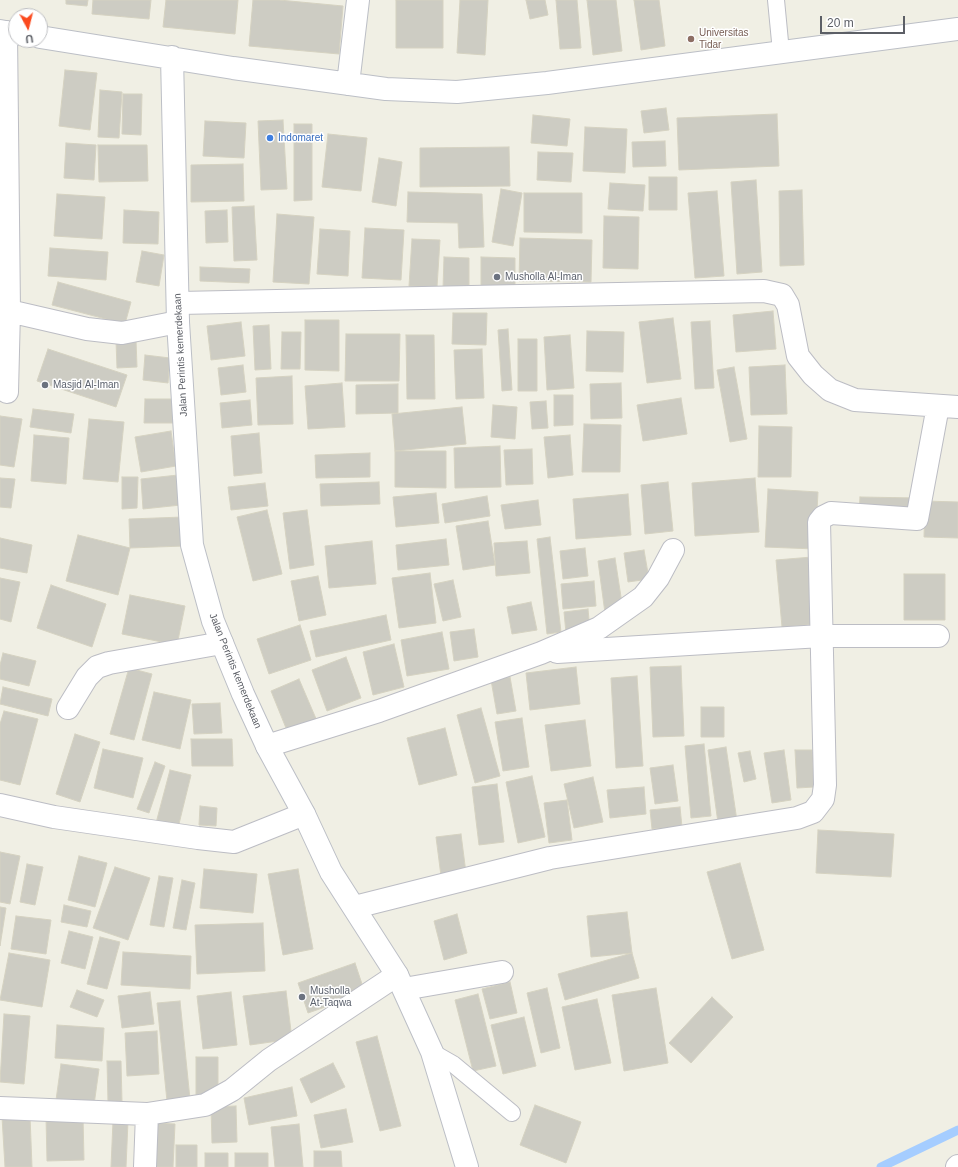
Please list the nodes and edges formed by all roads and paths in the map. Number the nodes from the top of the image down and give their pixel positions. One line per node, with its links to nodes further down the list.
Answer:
1 (358, 0): 8 (street)
2 (776, 0): 6 (lane)
3 (958, 30): 6 (street)
4 (7, 32): 9 (street)
5 (48, 38): 7 (street)
6 (780, 52): 8 (street)
7 (172, 57): 8 (street); 10 (street, Jalan Perintis kemerdekaan)
8 (348, 84)
9 (9, 310): 10 (street); 11 (street)
10 (178, 313): 12 (street); 16 (street, Jalan Perintis kemerdekaan)
11 (7, 392)
12 (948, 407): 14 (street)
13 (673, 550): 17 (street)
14 (820, 636): 15 (street); 17 (street); 22 (street)
15 (938, 636)
16 (222, 642): 18 (street); 19 (street, Jalan Perintis kemerdekaan)
17 (541, 653): 19 (street)
18 (68, 708)
19 (267, 746): 21 (street, Jalan Perintis kemerdekaan)
20 (0, 805): 21 (street)
21 (304, 814): 22 (street, Jalan Perintis kemerdekaan)
22 (354, 907): 24 (street, Jalan Perintis kemerdekaan)
23 (502, 972): 24 (street)
24 (400, 982): 25 (street, Jalan Perintis kemerdekaan); 28 (street)
25 (432, 1052): 27 (lane); 30 (street, Jalan Perintis kemerdekaan)
26 (0, 1108): 28 (street)
27 (512, 1113)
28 (147, 1114): 29 (street)
29 (146, 1167)
30 (467, 1167)

